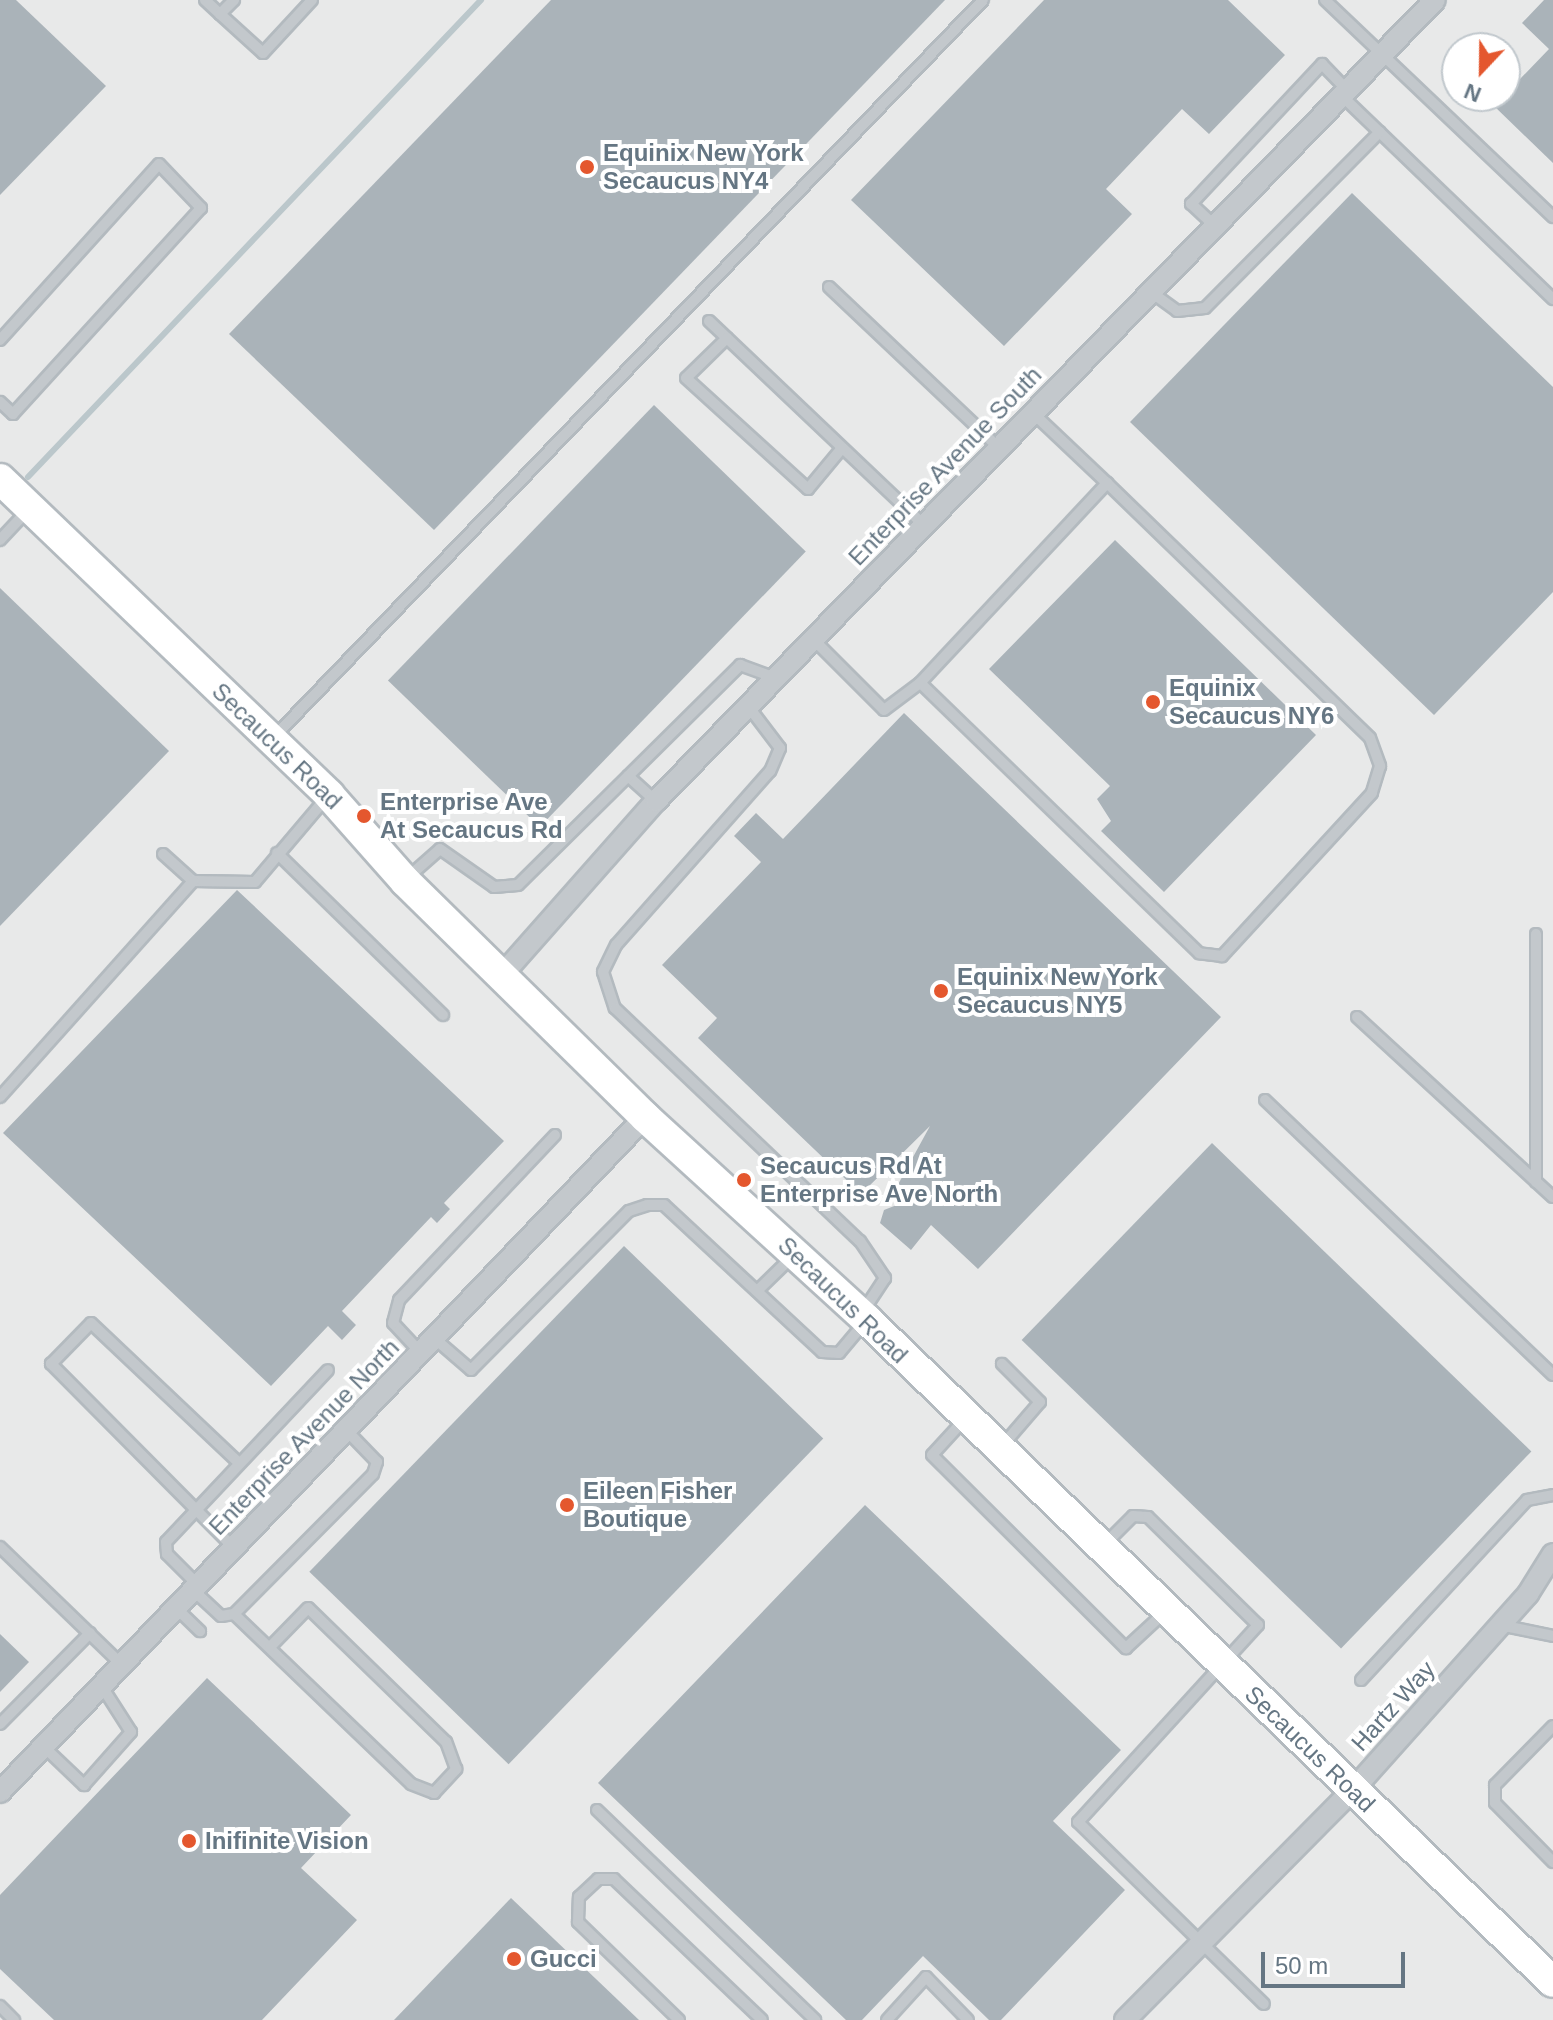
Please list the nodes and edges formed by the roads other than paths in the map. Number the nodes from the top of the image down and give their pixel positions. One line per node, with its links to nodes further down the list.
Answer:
1 (205, 0): 7 (lane)
2 (234, 0): 7 (lane)
3 (312, 0): 7 (lane)
4 (983, 0): 32 (lane)
5 (1325, 0): 8 (lane)
6 (1435, 0): 8 (street, Enterprise Avenue South)
7 (220, 14)
8 (1383, 54): 9 (street, Enterprise Avenue South); 11 (lane)
9 (1344, 93): 10 (lane); 12 (street, Enterprise Avenue South); 12 (lane)
10 (1380, 132): 14 (lane); 15 (lane)
11 (1553, 217)
12 (1215, 226): 14 (street, Enterprise Avenue South)
13 (829, 287): 22 (lane)
14 (1151, 292): 20 (street, Enterprise Avenue South)
15 (1553, 299)
16 (709, 321): 17 (lane)
17 (727, 338): 21 (lane); 21 (lane)
18 (0, 340): 19 (lane)
19 (0, 402)
20 (1033, 413): 22 (street, Enterprise Avenue South); 24 (lane)
21 (842, 448): 26 (lane)
22 (999, 448): 26 (street, Enterprise Avenue South)
23 (0, 479): 25 (main road, Secaucus Road)
24 (1107, 483): 30 (lane); 30 (lane)
25 (30, 508): 27 (lane); 32 (main road, Secaucus Road)
26 (924, 525): 28 (street, Enterprise Avenue South)
27 (0, 540)
28 (813, 639): 29 (street, Enterprise Avenue South); 30 (lane)
29 (775, 678): 31 (street, Enterprise Avenue South); 33 (lane)
30 (920, 683)
31 (748, 706): 35 (street, Enterprise Avenue South); 52 (lane)
32 (271, 739): 34 (main road, Secaucus Road)
33 (628, 776): 35 (lane); 39 (lane)
34 (329, 795): 36 (lane); 39 (main road, Secaucus Road)
35 (656, 801): 41 (street, Enterprise Avenue South)
36 (277, 853): 38 (lane); 42 (lane)
37 (163, 854): 38 (lane)
38 (193, 881): 44 (lane)
39 (405, 881): 41 (main road, Secaucus Road)
40 (1536, 934): 48 (lane)
41 (501, 976): 46 (main road, Secaucus Road)
42 (443, 1015)
43 (1357, 1017): 48 (lane)
44 (0, 1097)
45 (1265, 1100): 56 (lane)
46 (645, 1117): 50 (main road, Secaucus Road); 53 (street, Enterprise Avenue North)
47 (555, 1135): 53 (lane)
48 (1536, 1182): 49 (lane)
49 (1553, 1197)
50 (794, 1254): 51 (lane); 52 (main road, Secaucus Road)
51 (757, 1291): 52 (lane); 53 (lane)
52 (864, 1318): 57 (main road, Secaucus Road)
53 (427, 1346): 58 (street, Enterprise Avenue North)
54 (1002, 1364): 59 (lane)
55 (328, 1370): 60 (lane)
56 (1553, 1375)
57 (964, 1420): 59 (main road, Secaucus Road); 69 (lane)
58 (348, 1432): 65 (street, Enterprise Avenue North); 70 (lane)
59 (998, 1450): 63 (main road, Secaucus Road)
60 (237, 1461): 62 (lane); 62 (lane)
61 (1553, 1495): 78 (lane)
62 (196, 1508): 65 (lane); 67 (lane)
63 (1103, 1546): 69 (main road, Secaucus Road); 77 (lane)
64 (0, 1547): 73 (lane)
65 (234, 1548): 67 (street, Enterprise Avenue North)
66 (1553, 1554): 71 (street, Hartz Way)
67 (195, 1587): 68 (street, Enterprise Avenue North); 70 (lane)
68 (175, 1607): 72 (lane); 76 (street, Enterprise Avenue North)
69 (1168, 1610): 77 (main road, Secaucus Road)
70 (234, 1614): 75 (lane)
71 (1500, 1625): 74 (lane); 83 (street, Hartz Way)
72 (200, 1631)
73 (90, 1633): 76 (lane); 80 (lane)
74 (1553, 1636)
75 (270, 1647): 75 (lane)
76 (122, 1665): 79 (street, Enterprise Avenue North)
77 (1223, 1665): 83 (main road, Secaucus Road); 87 (lane)
78 (1361, 1680)
79 (101, 1685): 82 (street, Enterprise Avenue North); 82 (lane)
80 (0, 1724)
81 (1553, 1726): 86 (lane)
82 (43, 1746): 84 (street, Enterprise Avenue North)
83 (1352, 1791): 87 (street, Hartz Way); 88 (main road, Secaucus Road)
84 (0, 1792)
85 (597, 1810): 94 (lane)
86 (1553, 1862)
87 (1199, 1942): 89 (lane); 97 (street, Hartz Way)
88 (1553, 1982)
89 (1264, 2004)
90 (0, 2006): 92 (lane)
91 (756, 2018): 93 (lane)
92 (14, 2020)
93 (679, 2020)
94 (815, 2020)
95 (887, 2020): 96 (lane)
96 (968, 2020)
97 (1125, 2020)

